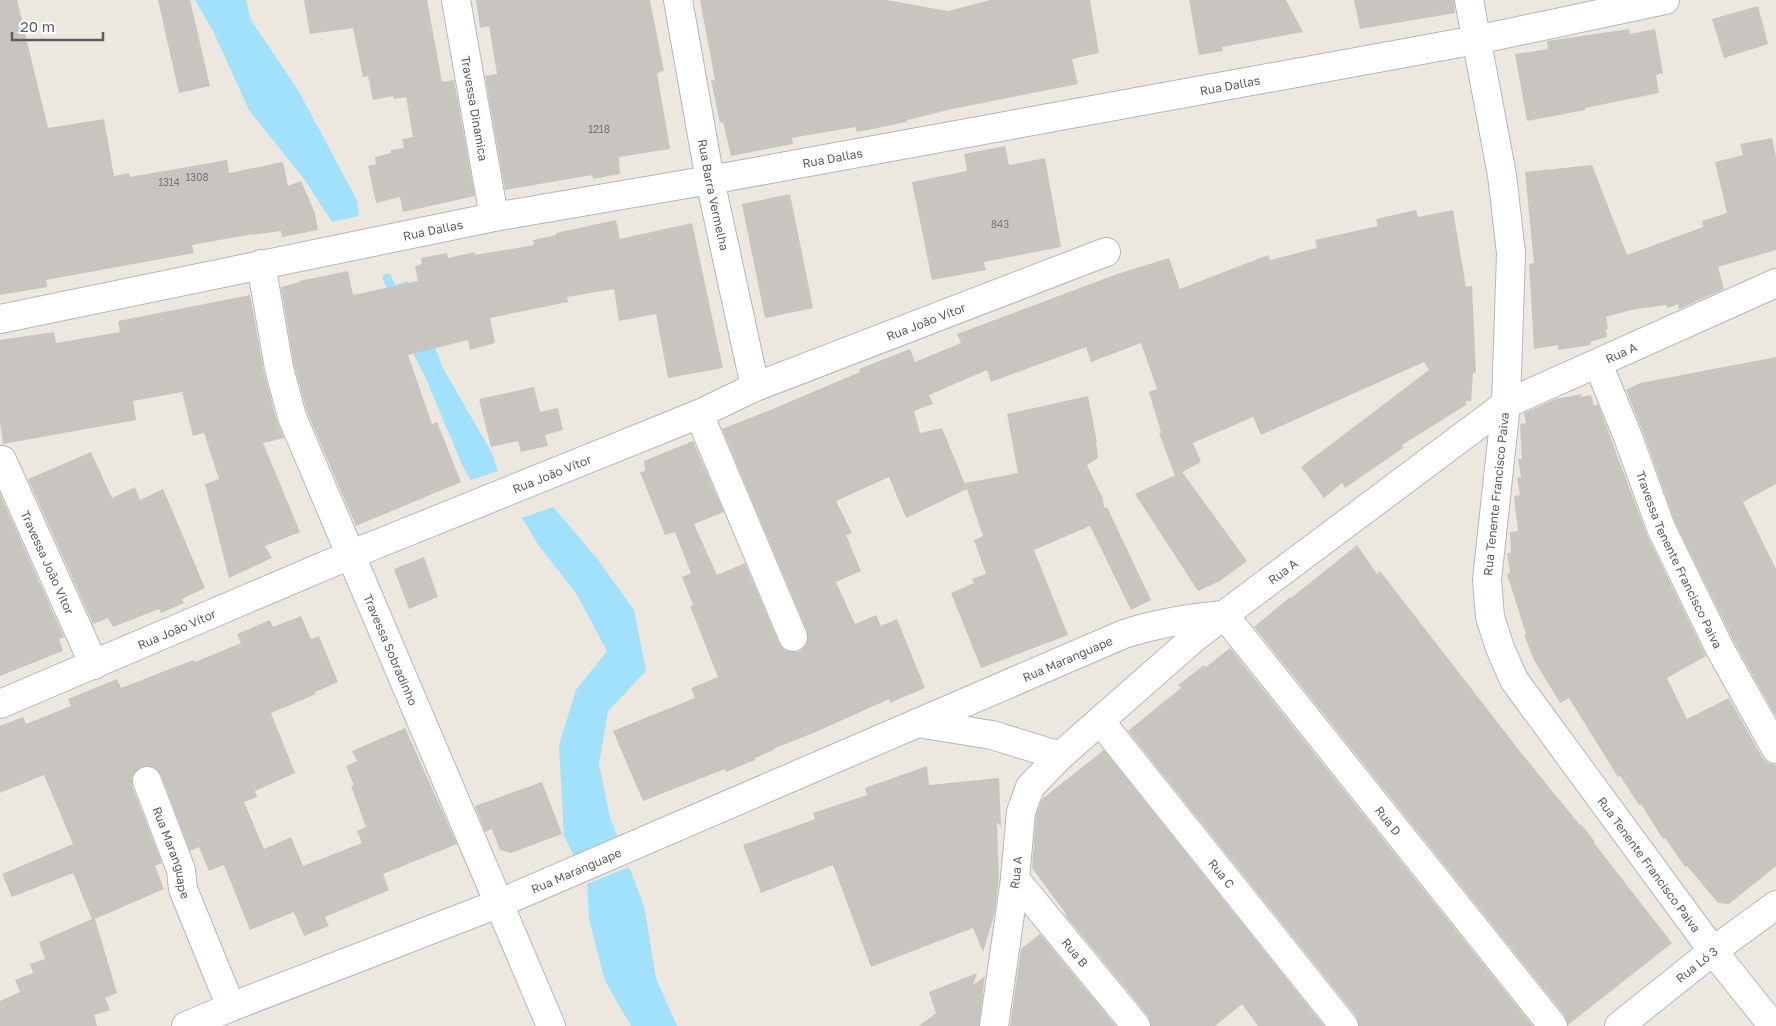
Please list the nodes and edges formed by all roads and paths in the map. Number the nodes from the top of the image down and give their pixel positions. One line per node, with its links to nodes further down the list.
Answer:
1 (456, 0): 7 (street, Travessa Dinamica)
2 (678, 0): 6 (street, Rua Barra Vermelha)
3 (1469, 0): 5 (street, Rua Tenente Francisco Paiva)
4 (1665, 0): 5 (street, Rua Dallas)
5 (1476, 40): 6 (street, Rua Dallas); 14 (street, Rua Tenente Francisco Paiva)
6 (710, 180): 7 (street, Rua Dallas); 13 (street, Rua Barra Vermelha)
7 (494, 217): 9 (street, Rua Dallas)
8 (1106, 252): 13 (street, Rua João Vítor)
9 (261, 264): 11 (street, Rua Dallas); 17 (street, Travessa Sobradinho)
10 (1776, 283): 12 (street, Rua A)
11 (0, 319)
12 (1598, 364): 14 (street, Rua A); 24 (street, Travessa Tenente Francisco Paiva)
13 (754, 387): 15 (street, Rua João Vítor)
14 (1506, 404): 18 (street, Rua A); 30 (street, Rua Tenente Francisco Paiva)
15 (699, 414): 17 (street, Rua João Vítor); 19 (street)
16 (2, 460): 20 (street, Travessa João Vitor)
17 (350, 555): 20 (street, Rua João Vítor); 28 (street, Travessa Sobradinho)
18 (1224, 615): 22 (street, Rua A); 23 (street, Rua Maranguape); 37 (street, Rua D)
19 (793, 636)
20 (94, 665): 21 (street, Rua João Vítor)
21 (0, 704)
22 (1100, 721): 25 (street, Rua A); 36 (street, Rua C)
23 (917, 723): 25 (street); 28 (street, Rua Maranguape)
24 (1776, 749)
25 (1060, 756): 27 (street, Rua A)
26 (147, 781): 31 (street, Rua Maranguape)
27 (1015, 879): 34 (street, Rua A); 35 (street, Rua B)
28 (500, 903): 31 (street, Rua Maranguape); 33 (street, Travessa Sobradinho)
29 (1776, 906): 30 (street, Rua Ló 3)
30 (1714, 951): 38 (street, Rua Ló 3); 39 (street, Rua Tenente Francisco Paiva)
31 (231, 1007): 32 (street, Rua Maranguape)
32 (186, 1026)
33 (551, 1026)
34 (994, 1026)
35 (1136, 1026)
36 (1344, 1026)
37 (1553, 1026)
38 (1619, 1026)
39 (1773, 1026)

